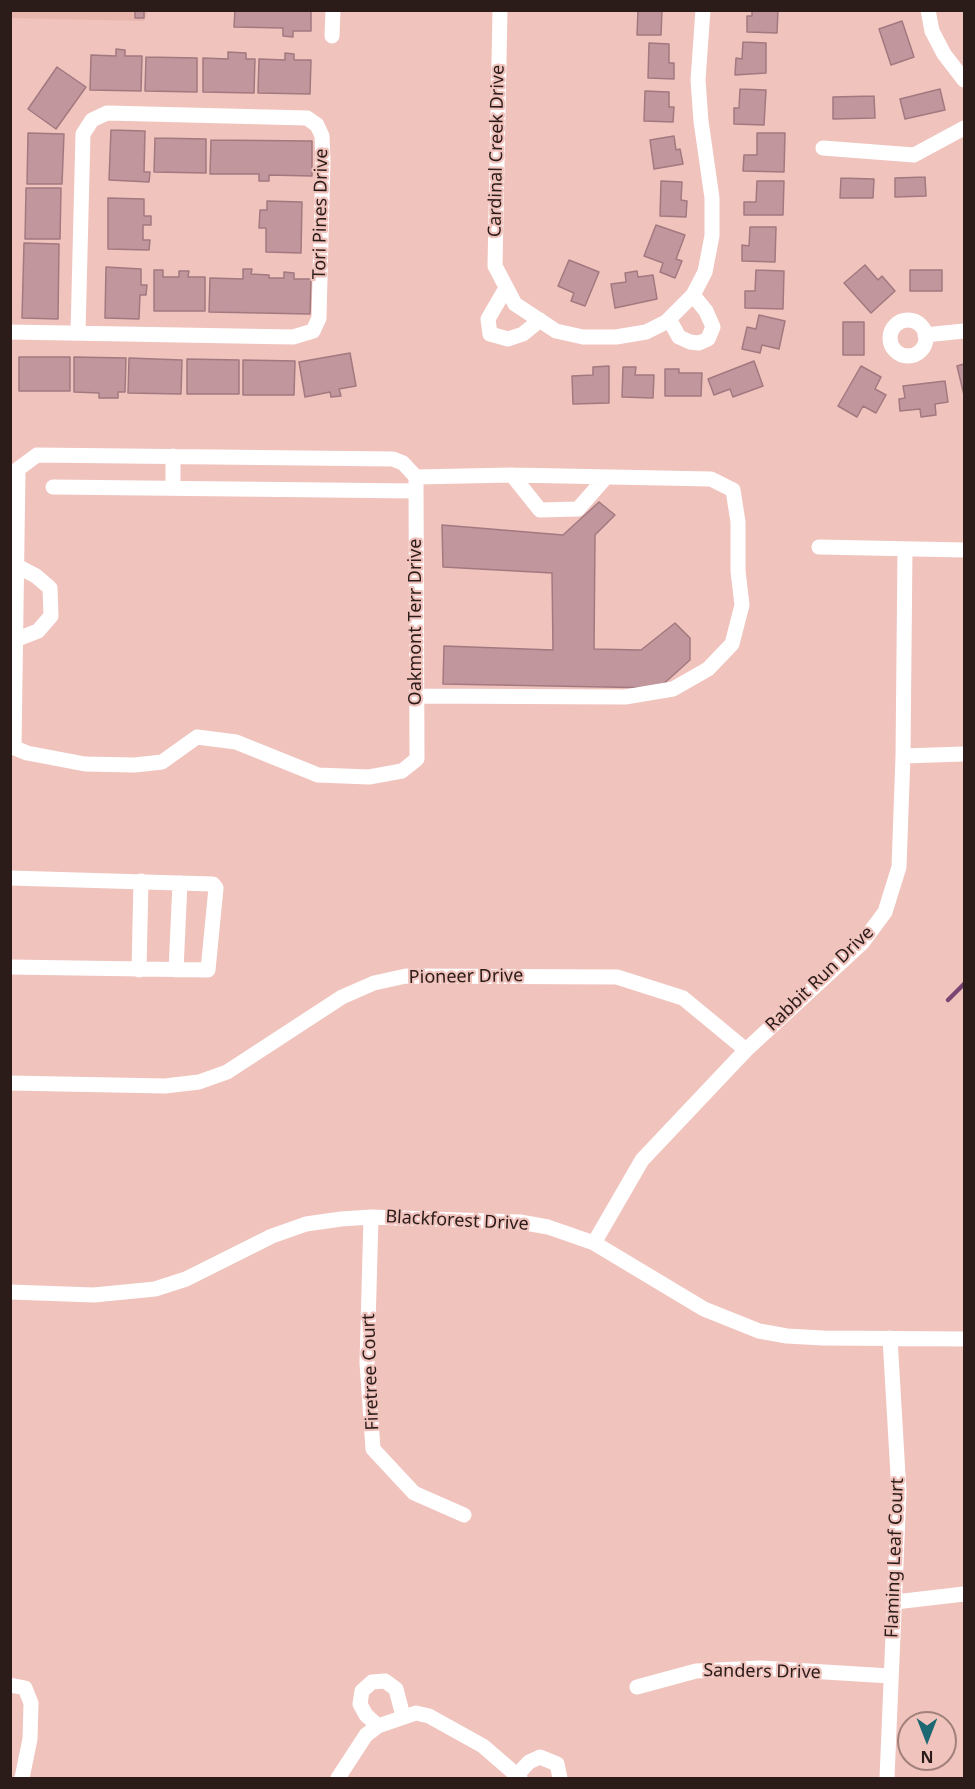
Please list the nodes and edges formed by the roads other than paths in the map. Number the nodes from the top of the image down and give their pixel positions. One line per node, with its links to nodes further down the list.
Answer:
1 (333, 10): 5 (street)
2 (501, 10): 9 (street, Cardinal Creek Drive)
3 (703, 10): 10 (street, Cardinal Creek Drive)
4 (928, 10): 6 (street)
5 (332, 36)
6 (964, 80)
7 (964, 128): 8 (street)
8 (823, 148)
9 (506, 288): 11 (street, Cardinal Creek Drive); 11 (street)
10 (693, 296): 12 (street, Cardinal Creek Drive); 12 (street)
11 (540, 320): 12 (street, Cardinal Creek Drive)
12 (669, 320)
13 (10, 332): 15 (street, Tori Pines Drive)
14 (964, 332): 16 (street)
15 (78, 333): 15 (street, Tori Pines Drive)
16 (925, 335)
17 (173, 456): 18 (street); 21 (street); 23 (street)
18 (14, 472): 27 (street)
19 (512, 475): 20 (street); 20 (street); 21 (street)
20 (606, 477): 29 (street)
21 (416, 484): 23 (street); 29 (street, Oakmont Terr Drive)
22 (53, 486): 23 (street)
23 (173, 488)
24 (819, 547): 25 (street)
25 (904, 549): 26 (street); 32 (street, Rabbit Run Drive)
26 (964, 550)
27 (17, 566): 28 (street); 28 (street)
28 (15, 640): 30 (street)
29 (416, 696): 30 (street, Oakmont Terr Drive)
30 (12, 747)
31 (964, 754): 32 (street)
32 (903, 756): 39 (street, Rabbit Run Drive)
33 (10, 878): 34 (street)
34 (141, 881): 35 (street); 37 (street)
35 (180, 883): 38 (street); 38 (street)
36 (10, 968): 37 (street)
37 (139, 970): 38 (street)
38 (176, 970)
39 (746, 1050): 40 (street, Pioneer Drive); 42 (street, Rabbit Run Drive)
40 (10, 1083)
41 (371, 1217): 42 (street, Blackforest Drive); 43 (street, Blackforest Drive); 46 (street, Firetree Court)
42 (594, 1243): 44 (street, Blackforest Drive)
43 (10, 1293)
44 (890, 1338): 45 (street, Blackforest Drive); 48 (street, Flaming Leaf Court)
45 (964, 1339)
46 (464, 1515)
47 (964, 1594): 48 (street)
48 (895, 1602): 49 (street, Flaming Leaf Court)
49 (890, 1676): 51 (street, Sanders Drive); 58 (street, Flaming Leaf Court)
50 (10, 1685): 55 (street)
51 (637, 1687)
52 (403, 1716): 53 (street); 53 (street); 54 (street)
53 (378, 1726): 56 (street)
54 (519, 1777): 57 (street)
55 (22, 1779)
56 (338, 1779)
57 (560, 1779)
58 (887, 1779)

